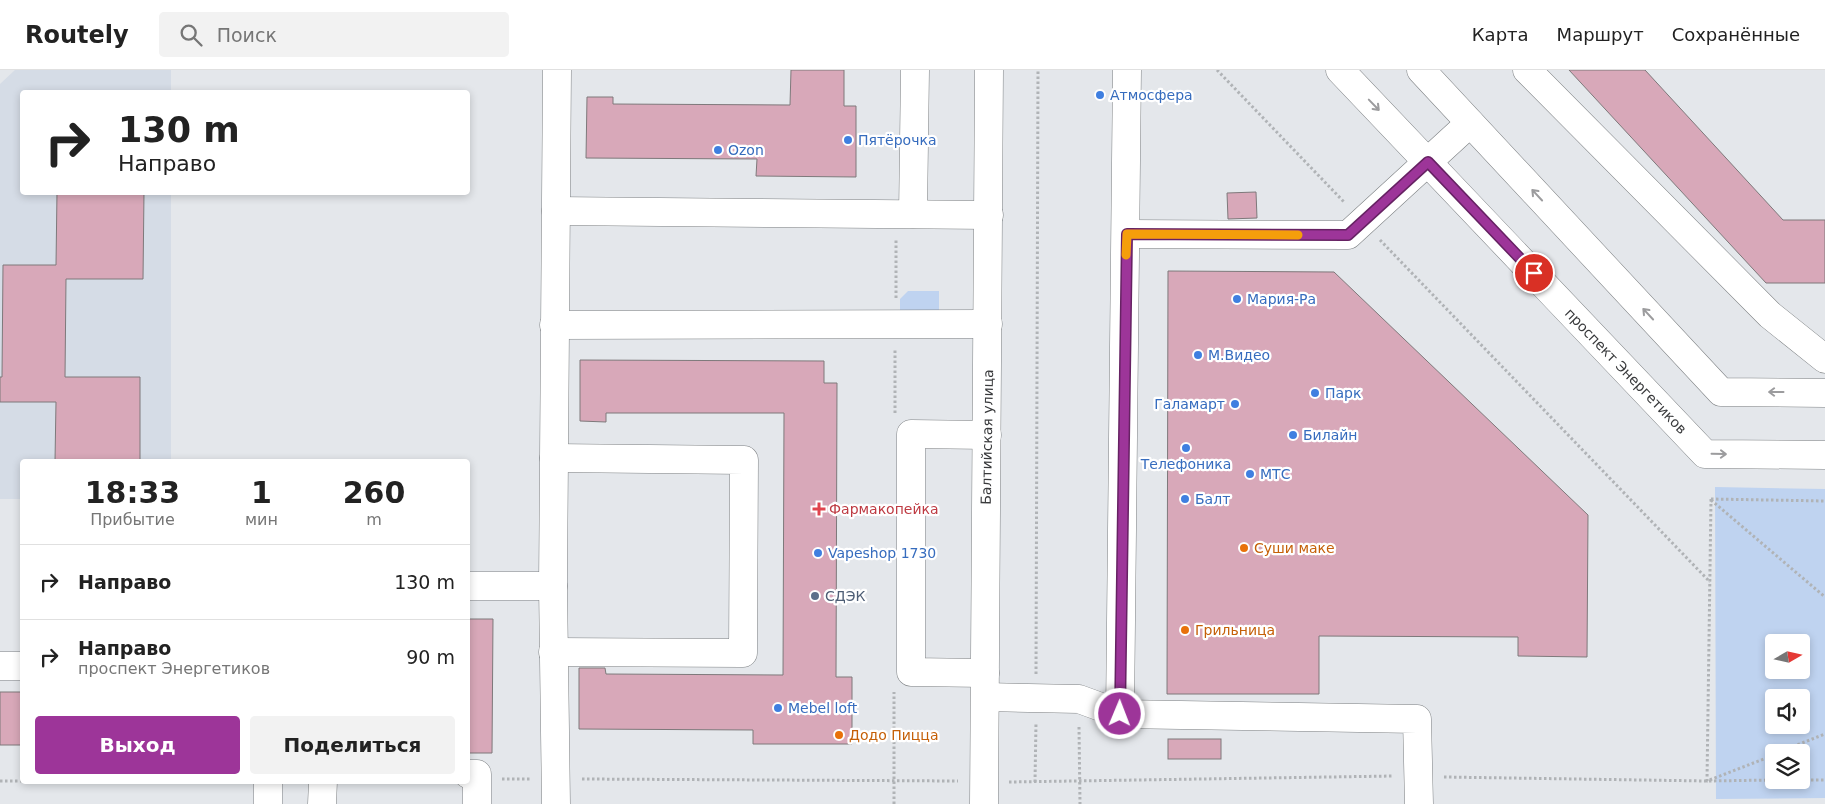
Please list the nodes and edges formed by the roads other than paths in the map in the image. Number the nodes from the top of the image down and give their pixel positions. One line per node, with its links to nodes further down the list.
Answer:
1 (557, 70): 10 (street)
2 (915, 70): 11 (street)
3 (989, 70): 12 (street, Балтийская улица)
4 (1127, 70): 13 (street)
5 (1340, 70): 9 (street, проспект Энергетиков, one-way to 9)
6 (1421, 70): 8 (street)
7 (1527, 70): 16 (street)
8 (1470, 124): 9 (street); 17 (street, one-way to 8)
9 (1428, 162): 13 (street); 19 (street, проспект Энергетиков, one-way to 19)
10 (556, 211): 11 (street); 15 (street)
11 (913, 214): 12 (street)
12 (989, 215): 14 (street, Балтийская улица)
13 (1127, 234): 27 (street)
14 (988, 324): 15 (street); 18 (street, Балтийская улица)
15 (554, 325): 20 (street)
16 (1825, 359)
17 (1825, 393)
18 (987, 435): 26 (street, Балтийская улица); 26 (street)
19 (1825, 455)
20 (554, 458): 22 (street); 23 (street)
21 (470, 586): 22 (street)
22 (553, 586): 23 (street)
23 (554, 652): 30 (street)
24 (0, 666): 25 (street)
25 (20, 666)
26 (986, 685): 27 (street); 31 (street, Балтийская улица)
27 (1120, 714): 34 (street)
28 (268, 784): 32 (street)
29 (323, 784): 33 (street)
30 (556, 792)
31 (984, 793)
32 (268, 804)
33 (322, 804)
34 (1418, 804)

